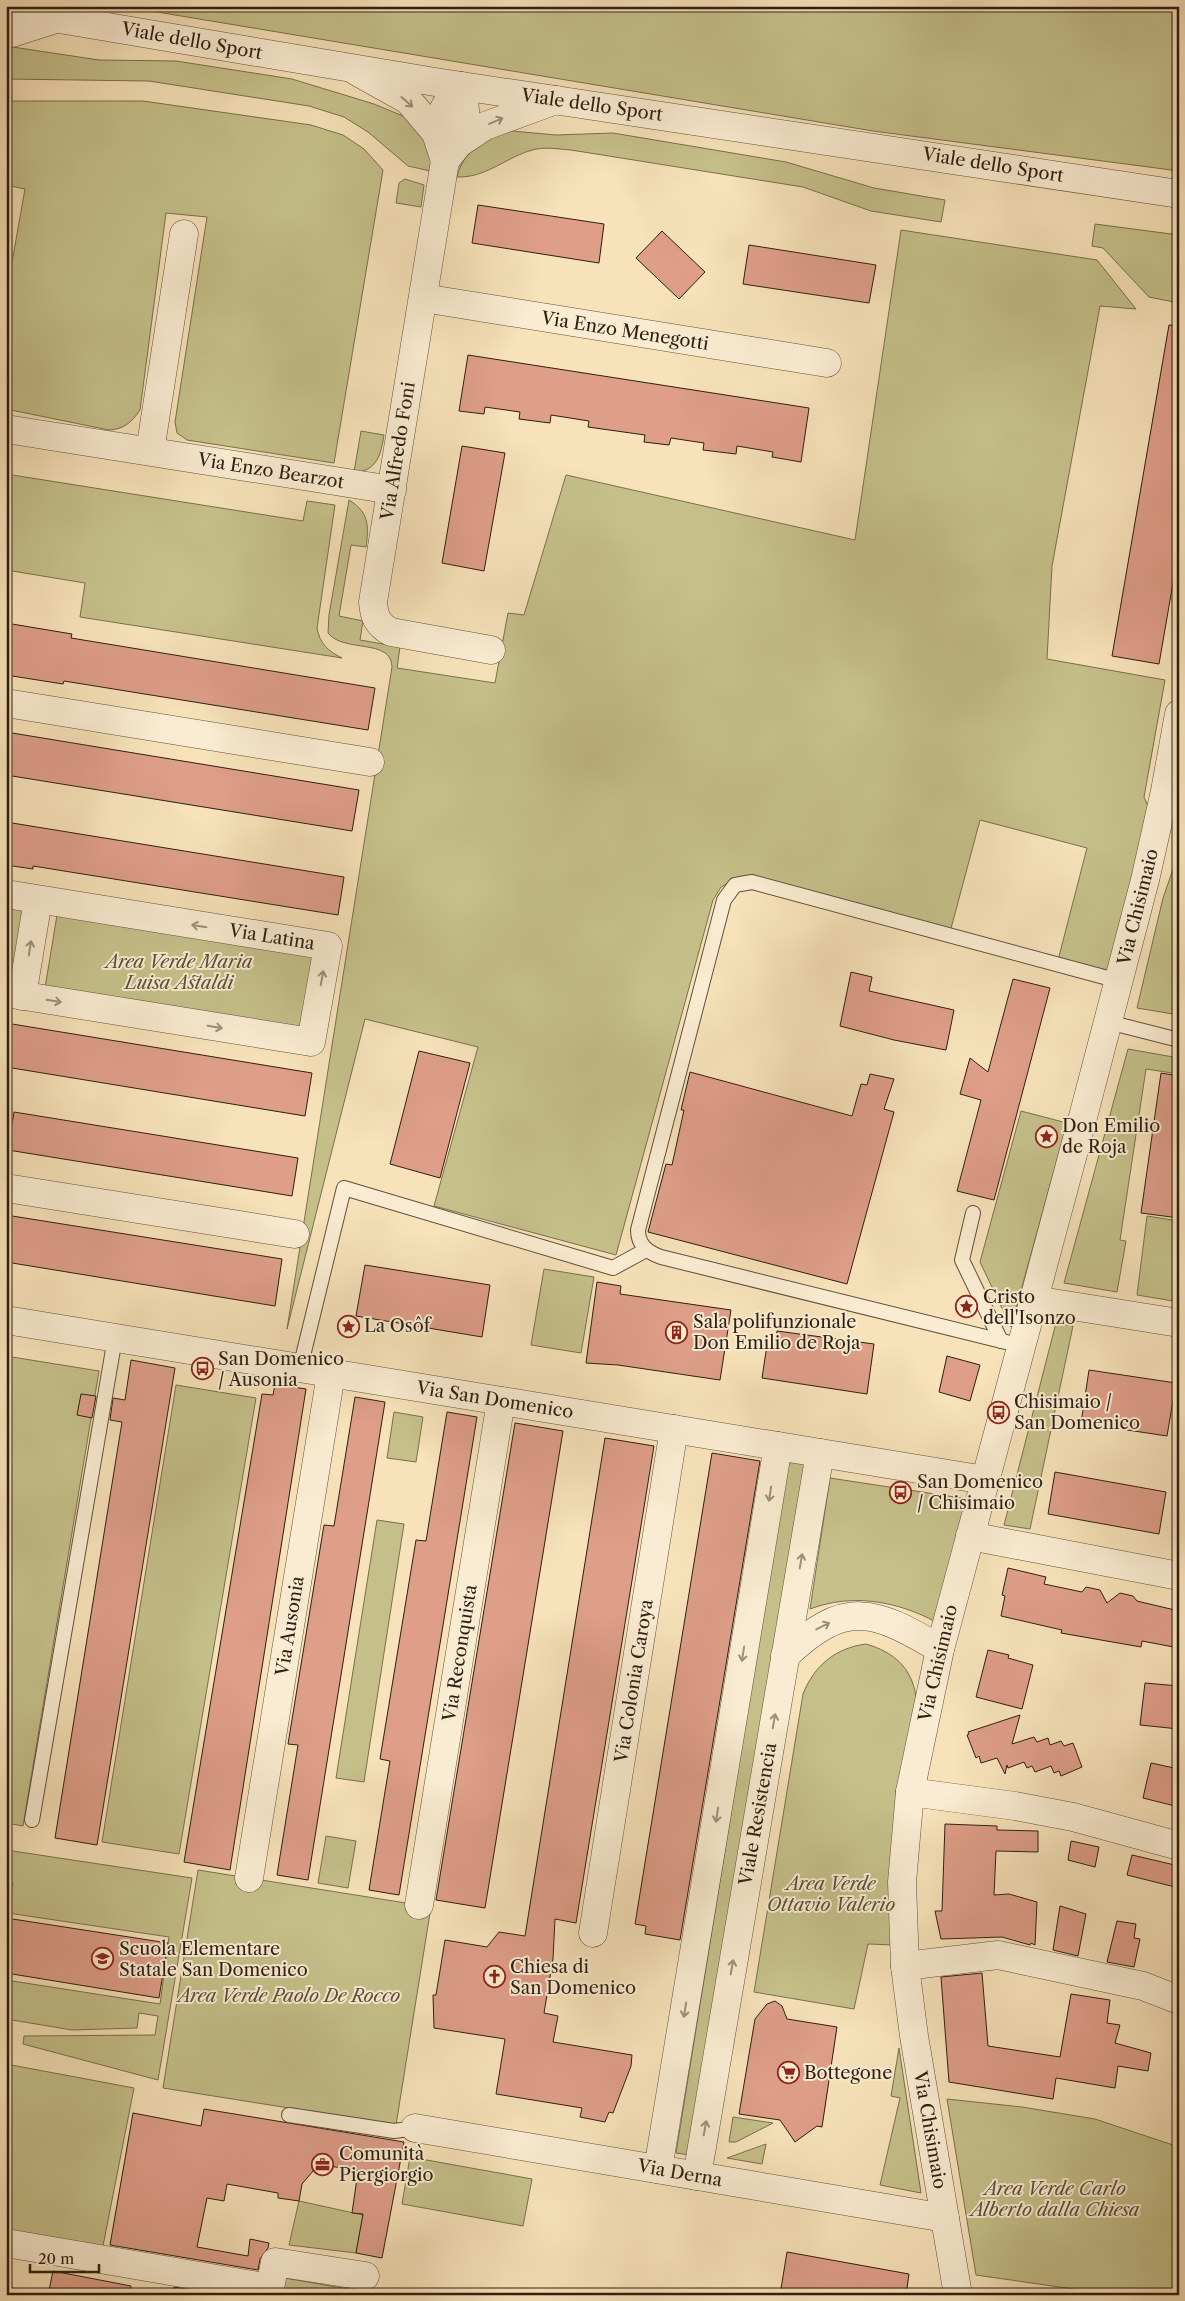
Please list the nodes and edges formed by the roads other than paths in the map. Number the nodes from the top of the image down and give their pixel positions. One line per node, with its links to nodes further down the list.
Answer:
1 (6, 10): 2 (street, Viale dello Sport)
2 (59, 18): 3 (street); 4 (street, Viale dello Sport)
3 (6, 32)
4 (350, 68): 5 (street, Viale dello Sport); 7 (street, one-way to 7)
5 (461, 86): 6 (street, Viale dello Sport); 7 (street, Via Alfredo Foni)
6 (556, 100): 7 (street, one-way to 6); 8 (street, Viale dello Sport)
7 (447, 146): 10 (street, Via Alfredo Foni)
8 (1176, 192)
9 (184, 234): 13 (street)
10 (423, 298): 11 (street, Via Enzo Menegotti); 14 (street, Via Alfredo Foni)
11 (827, 363)
12 (6, 429): 13 (street, Via Enzo Bearzot)
13 (150, 452): 14 (street, Via Enzo Bearzot)
14 (392, 490): 15 (street, Via Alfredo Foni)
15 (491, 650)
16 (6, 703): 18 (street)
17 (1179, 714): 19 (street, Via Chisimaio)
18 (370, 762)
19 (1172, 792): 22 (street, Via Chisimaio)
20 (6, 894): 21 (street, Via Latina)
21 (38, 900): 23 (street, Via Latina, one-way to 21); 23 (street, Via Latina, one-way to 21)
22 (1119, 981): 24 (street, Via Chisimaio); 29 (lane)
23 (14, 994)
24 (1108, 1022): 25 (lane); 30 (street, Via Chisimaio)
25 (1179, 1040)
26 (6, 1188): 28 (street)
27 (973, 1213): 34 (lane)
28 (295, 1234)
29 (646, 1250): 34 (lane); 35 (lane)
30 (1034, 1300): 32 (street); 34 (street, Via Chisimaio)
31 (6, 1320): 33 (street, Via San Domenico)
32 (1179, 1323)
33 (115, 1338): 35 (street, Via San Domenico); 47 (lane)
34 (1011, 1344): 41 (street, Via Chisimaio)
35 (300, 1368): 36 (street, Via San Domenico)
36 (331, 1374): 37 (street, Via San Domenico); 49 (street, Via Ausonia)
37 (501, 1401): 38 (street, Via San Domenico); 50 (street, Via Reconquista)
38 (674, 1429): 39 (street, Via San Domenico); 51 (street, Via Colonia Caroya)
39 (778, 1446): 40 (street, Via San Domenico); 56 (street, one-way to 56)
40 (820, 1453): 41 (street, Via San Domenico); 45 (street, Viale Resistencia, one-way to 40)
41 (985, 1480): 42 (street, Via Chisimaio)
42 (970, 1536): 43 (street); 44 (street, Via Chisimaio)
43 (1179, 1576)
44 (940, 1649): 45 (street, one-way to 44); 46 (street, Via Chisimaio)
45 (785, 1656): 57 (street, Viale Resistencia, one-way to 45)
46 (910, 1792): 48 (street); 52 (street, Via Chisimaio)
47 (32, 1820)
48 (1179, 1846)
49 (250, 1878)
50 (419, 1905)
51 (593, 1933)
52 (905, 1966): 53 (street); 58 (street, Via Chisimaio)
53 (1179, 2000)
54 (289, 2115): 55 (lane)
55 (416, 2128): 56 (street, Via Derna)
56 (658, 2169): 57 (street, Via Derna)
57 (697, 2176): 58 (street, Via Derna)
58 (945, 2218): 61 (street, Via Chisimaio)
59 (6, 2243): 60 (street)
60 (365, 2276)
61 (958, 2295)

